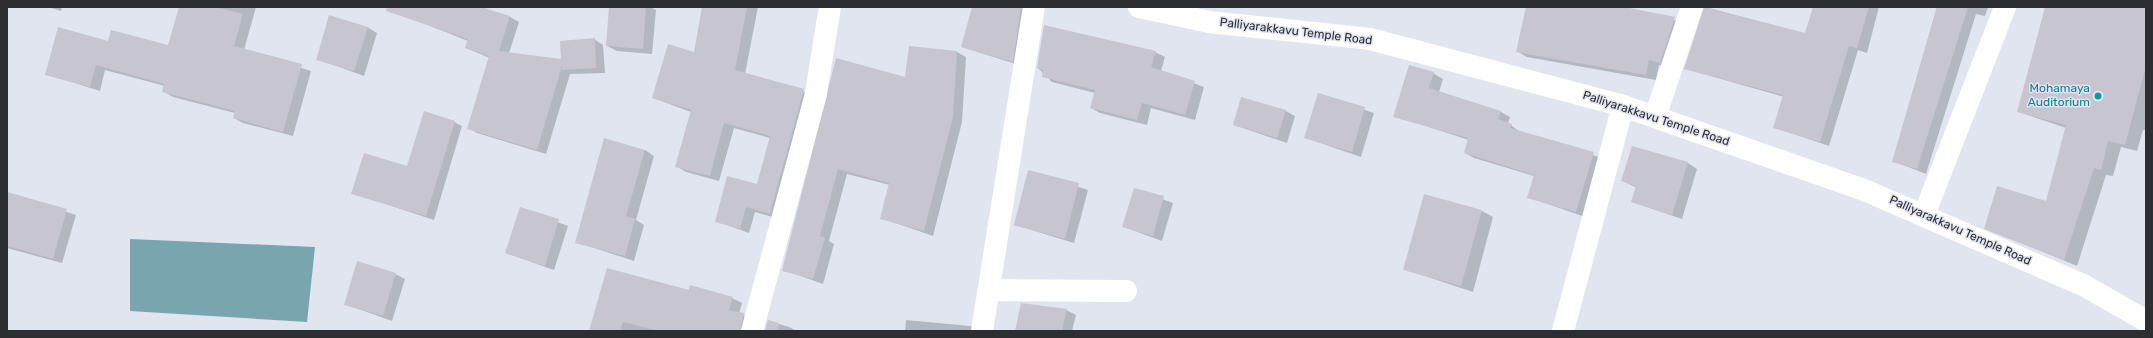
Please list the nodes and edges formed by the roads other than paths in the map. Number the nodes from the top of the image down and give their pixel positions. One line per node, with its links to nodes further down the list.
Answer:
1 (830, 7): 12 (street)
2 (1034, 7): 9 (street)
3 (1139, 7): 6 (street, Palliyarakkavu Temple Road)
4 (1692, 7): 7 (street)
5 (2005, 7): 8 (street)
6 (1623, 106): 7 (street, Palliyarakkavu Temple Road); 14 (street)
7 (1654, 117): 8 (street, Palliyarakkavu Temple Road)
8 (1924, 215): 11 (street, Palliyarakkavu Temple Road)
9 (989, 290): 10 (street); 13 (street)
10 (1126, 291)
11 (2146, 321)
12 (752, 331)
13 (982, 331)
14 (1563, 331)

